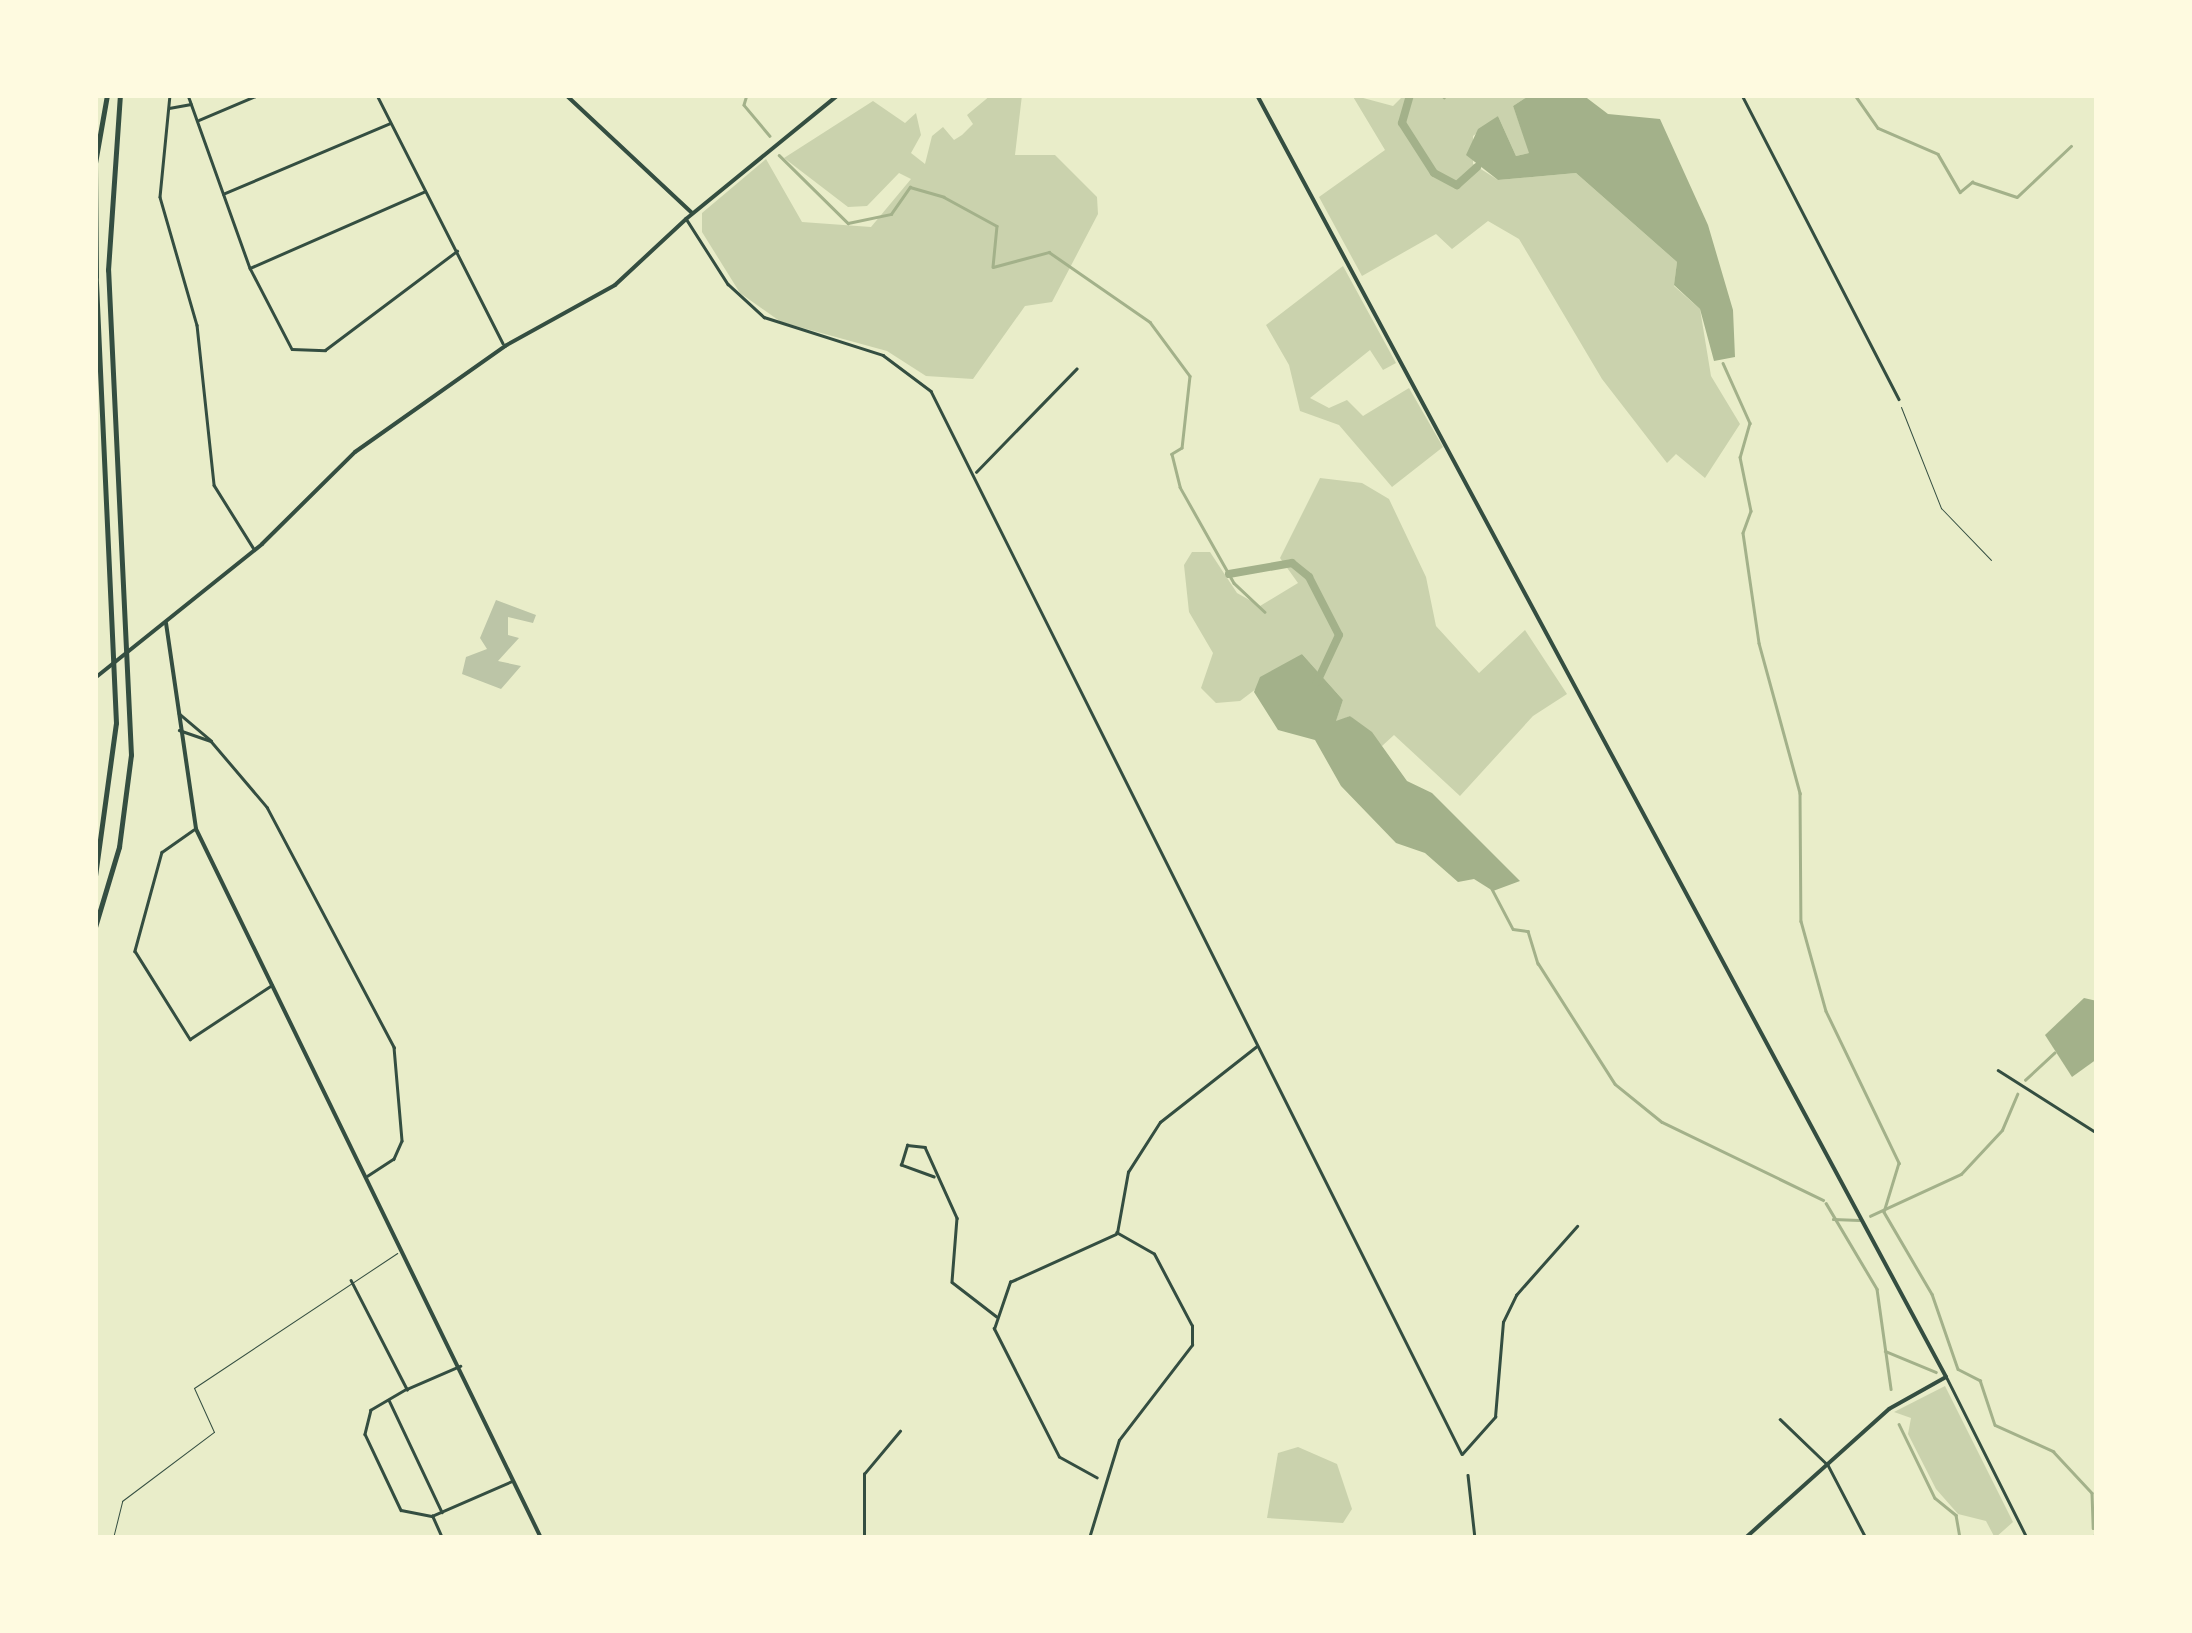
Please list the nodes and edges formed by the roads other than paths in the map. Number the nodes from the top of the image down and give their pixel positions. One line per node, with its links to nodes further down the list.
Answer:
1 (107, 95): 33 (highway)
2 (120, 95): 34 (highway)
3 (170, 95): 13 (street)
4 (188, 95): 12 (street)
5 (258, 95): 14 (street)
6 (377, 95): 15 (street)
7 (566, 95): 11 (street)
8 (838, 95): 18 (street)
9 (1257, 95): 47 (street)
10 (1742, 95): 24 (street)
11 (574, 98): 18 (street)
12 (191, 104): 13 (street); 14 (street)
13 (168, 109): 26 (street)
14 (198, 120): 17 (street)
15 (392, 123): 16 (street); 17 (street)
16 (426, 191): 20 (street); 21 (street)
17 (222, 194): 21 (street)
18 (692, 213): 19 (street)
19 (686, 219): 22 (street); 25 (street)
20 (457, 251): 21 (street); 22 (street)
21 (250, 268)
22 (504, 346): 26 (street)
23 (1076, 369): 25 (street)
24 (1899, 399)
25 (974, 474): 36 (street)
26 (255, 550): 27 (street)
27 (166, 622): 28 (street); 29 (street)
28 (95, 678)
29 (178, 714): 30 (street); 31 (street)
30 (178, 730): 31 (street); 32 (street)
31 (211, 741): 39 (street)
32 (196, 830): 35 (street); 35 (street)
33 (95, 876)
34 (95, 927)
35 (273, 985): 39 (street)
36 (1257, 1046): 41 (street); 42 (street)
37 (1998, 1070): 38 (street)
38 (2097, 1133)
39 (368, 1176): 43 (street)
40 (934, 1177): 40 (street); 45 (street)
41 (1577, 1226)
42 (1117, 1234): 45 (street); 54 (street)
43 (405, 1249): 44 (lane); 46 (street)
44 (351, 1280): 48 (street); 59 (lane)
45 (996, 1316): 54 (street)
46 (460, 1366): 48 (street); 55 (street)
47 (1946, 1377): 52 (street); 67 (street)
48 (407, 1388): 49 (street)
49 (389, 1398): 56 (street); 57 (street)
50 (1780, 1419): 52 (street)
51 (900, 1430): 62 (street)
52 (1828, 1464): 65 (street); 66 (street)
53 (1468, 1475): 64 (street)
54 (1100, 1479): 63 (street)
55 (514, 1480): 56 (street); 61 (street)
56 (442, 1512): 57 (street)
57 (432, 1516): 60 (street)
58 (2097, 1534): 68 (street)
59 (113, 1538)
60 (442, 1538)
61 (542, 1538)
62 (864, 1538)
63 (1089, 1538)
64 (1475, 1538)
65 (1745, 1538)
66 (1866, 1538)
67 (2027, 1538)
68 (2090, 1538)

